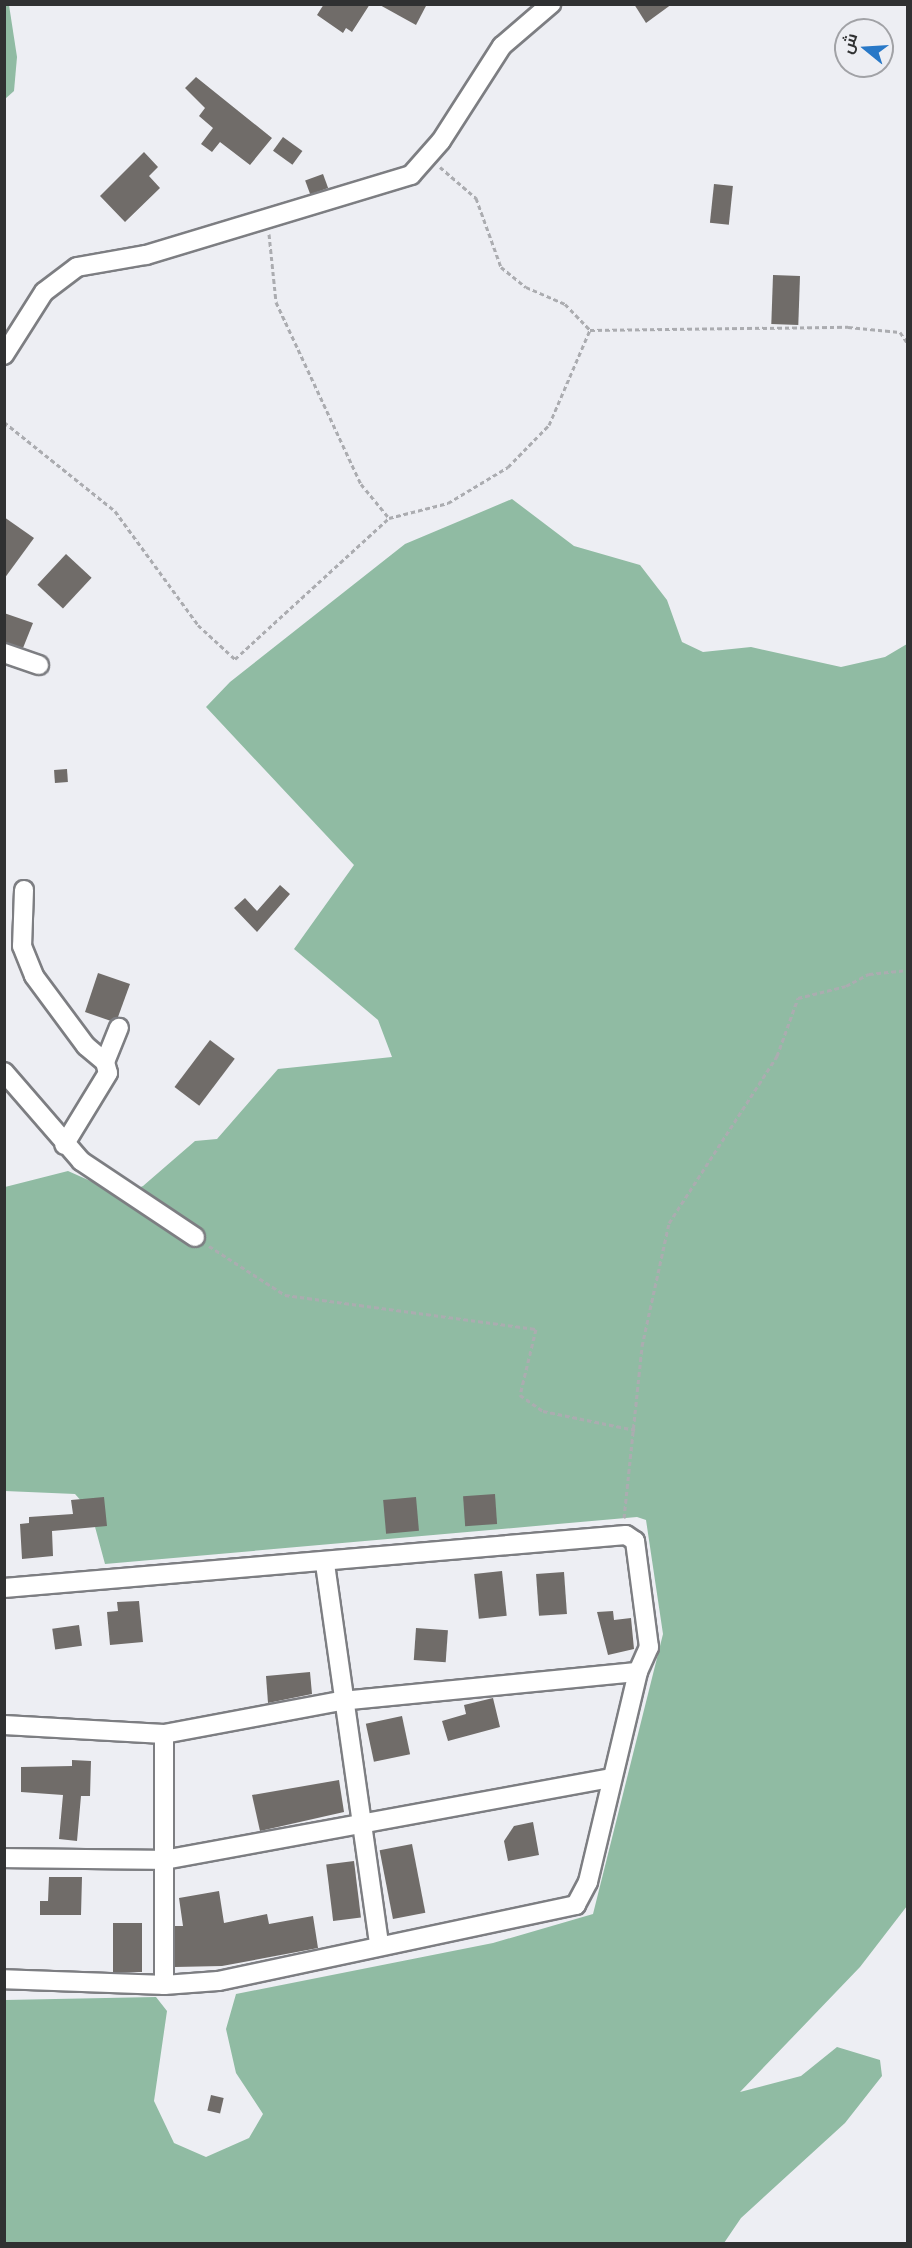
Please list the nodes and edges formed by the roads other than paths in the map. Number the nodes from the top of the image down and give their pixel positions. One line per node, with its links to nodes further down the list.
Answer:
1 (551, 4): 2 (street)
2 (4, 355)
3 (4, 653): 4 (street)
4 (39, 665)
5 (24, 890): 7 (street)
6 (119, 1028): 7 (street)
7 (105, 1062): 9 (street)
8 (4, 1072): 9 (street)
9 (64, 1144): 10 (street)
10 (195, 1237)
11 (325, 1564): 12 (street); 13 (street); 14 (street)
12 (4, 1588)
13 (638, 1672): 14 (street); 17 (street)
14 (341, 1701): 16 (street); 18 (street)
15 (4, 1725): 16 (street)
16 (164, 1734): 20 (street)
17 (612, 1778): 18 (street); 21 (street)
18 (361, 1821): 20 (street); 21 (street)
19 (4, 1857): 20 (street)
20 (164, 1860): 23 (street)
21 (379, 1943): 23 (street)
22 (4, 1979): 23 (street)
23 (164, 1985)

